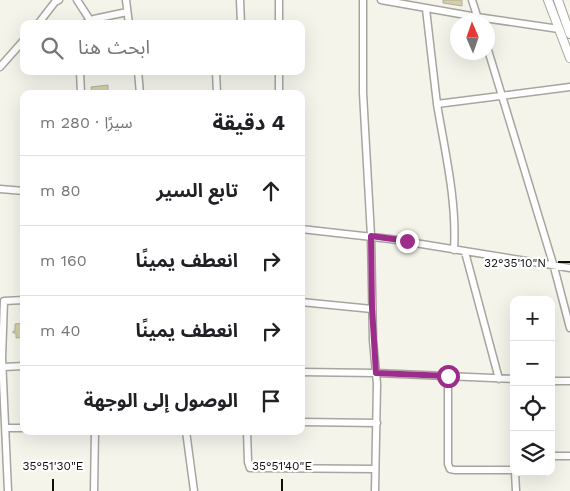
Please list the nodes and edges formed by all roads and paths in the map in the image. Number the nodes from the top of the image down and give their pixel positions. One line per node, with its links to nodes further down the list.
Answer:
1 (59, 0): 15 (street)
2 (77, 0): 16 (street)
3 (126, 0): 12 (street)
4 (240, 0): 18 (street)
5 (279, 0): 19 (street)
6 (363, 0): 41 (street)
7 (381, 0): 11 (street)
8 (472, 0): 14 (street)
9 (548, 0): 21 (main road)
10 (558, 0): 22 (main road)
11 (426, 9): 13 (street); 37 (street)
12 (127, 12): 16 (street); 17 (street)
13 (454, 15)
14 (476, 15)
15 (41, 20)
16 (90, 20)
17 (128, 20)
18 (241, 20)
19 (279, 20)
20 (495, 22): 21 (street)
21 (559, 30): 24 (main road)
22 (570, 34)
23 (20, 44): 26 (street)
24 (570, 58)
25 (491, 60): 36 (street)
26 (0, 67)
27 (80, 75): 32 (street)
28 (138, 75): 33 (street)
29 (216, 75): 34 (street)
30 (279, 75): 35 (street)
31 (570, 87): 36 (street)
32 (81, 90)
33 (140, 90)
34 (217, 90)
35 (279, 90)
36 (502, 97): 37 (street); 44 (street)
37 (437, 104): 42 (street)
38 (0, 189): 39 (street)
39 (20, 191)
40 (305, 229): 41 (street)
41 (371, 236): 42 (street); 49 (street)
42 (454, 250): 43 (street)
43 (465, 252): 44 (street); 56 (street)
44 (554, 267): 45 (street); 50 (street)
45 (570, 268)
46 (20, 300): 47 (street)
47 (2, 301): 52 (street)
48 (305, 302): 49 (street)
49 (372, 308): 54 (street)
50 (570, 328)
51 (20, 366): 52 (street)
52 (3, 367): 62 (street)
53 (305, 372): 54 (street)
54 (376, 373): 55 (street); 61 (street)
55 (448, 376): 56 (street); 70 (street)
56 (499, 379): 57 (street)
57 (510, 379)
58 (555, 381): 59 (street)
59 (570, 381)
60 (305, 422): 61 (street)
61 (377, 423): 69 (street)
62 (6, 428): 63 (street); 72 (street)
63 (20, 428)
64 (94, 435): 73 (street)
65 (187, 435): 74 (street)
66 (247, 435): 69 (street)
67 (555, 456): 68 (street)
68 (570, 456)
69 (375, 469): 75 (street)
70 (510, 471)
71 (514, 476): 76 (street)
72 (8, 491)
73 (94, 491)
74 (194, 491)
75 (375, 491)
76 (516, 491)

